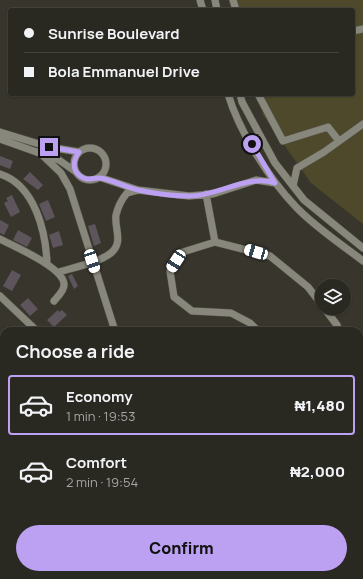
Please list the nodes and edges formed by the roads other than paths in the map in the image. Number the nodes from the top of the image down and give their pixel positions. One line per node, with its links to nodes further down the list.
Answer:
1 (229, 96): 13 (street)
2 (241, 96): 14 (street)
3 (259, 96): 7 (street)
4 (363, 124): 7 (street)
5 (0, 132): 9 (street)
6 (0, 140): 8 (street)
7 (339, 141): 14 (street)
8 (39, 152): 10 (street); 20 (street)
9 (79, 152): 10 (street); 12 (street)
10 (76, 172): 12 (street)
11 (0, 174): 22 (street)
12 (99, 177): 15 (street)
13 (275, 183): 16 (street); 21 (street)
14 (293, 186): 19 (street)
15 (138, 190): 16 (street); 20 (street)
16 (206, 194): 18 (street)
17 (0, 239): 22 (street)
18 (215, 242): 25 (street); 30 (street)
19 (363, 248)
20 (92, 261): 23 (street); 29 (street)
21 (363, 261)
22 (47, 264): 23 (street)
23 (59, 272): 26 (street)
24 (0, 296): 28 (street)
25 (315, 296)
26 (54, 301)
27 (329, 315): 31 (street)
28 (33, 327)
29 (113, 327)
30 (254, 327)
31 (338, 327)

